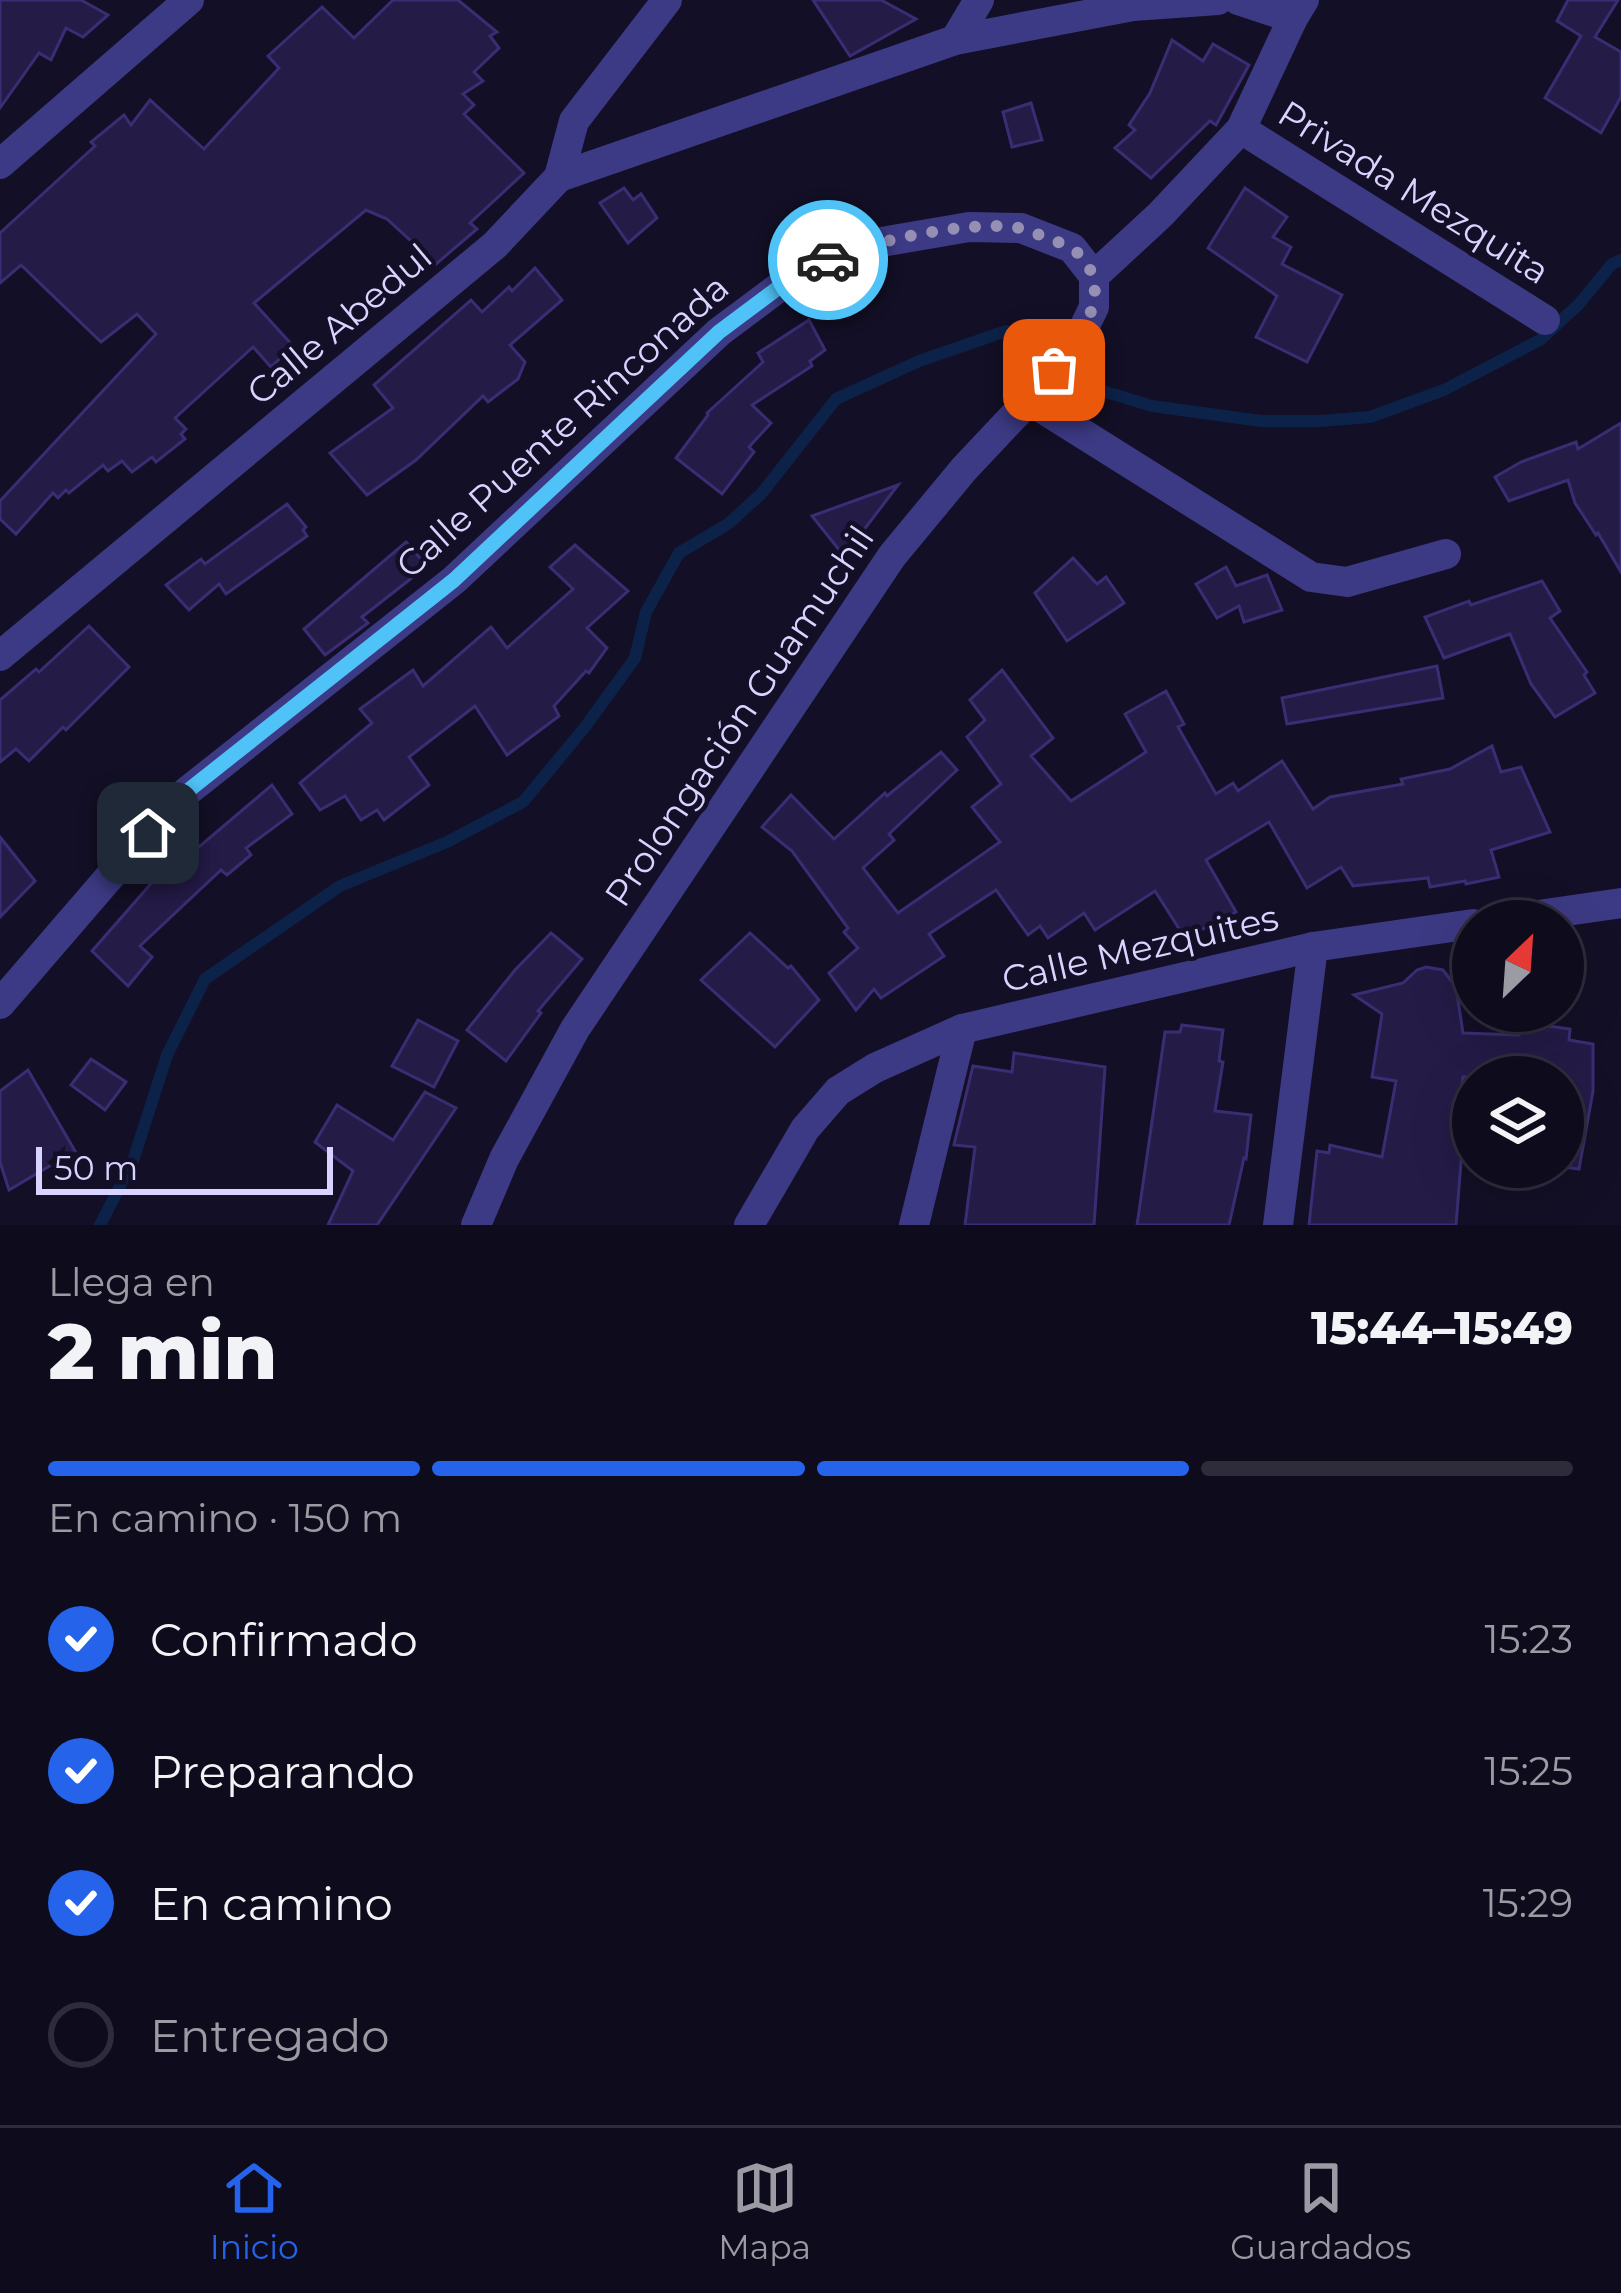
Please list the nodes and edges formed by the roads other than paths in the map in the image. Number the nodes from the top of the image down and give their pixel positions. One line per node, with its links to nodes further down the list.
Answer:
1 (190, 0): 9 (street)
2 (667, 0): 10 (street, Calle Abedul)
3 (979, 0): 7 (street)
4 (1218, 0): 7 (street)
5 (1238, 0): 6 (street)
6 (1298, 9): 8 (street)
7 (955, 40): 10 (street)
8 (1241, 129): 11 (street); 12 (street, Privada Mezquita)
9 (0, 164)
10 (559, 177): 15 (street, Calle Abedul)
11 (1094, 276): 13 (street, Prolongación Guamuchil); 20 (street, Calle Puente Rinconada)
12 (1545, 320)
13 (1029, 400): 14 (street); 22 (street, Prolongación Guamuchil)
14 (1446, 554)
15 (0, 656)
16 (1621, 903): 17 (street)
17 (1584, 908)
18 (1452, 928): 19 (street, Calle Mezquites)
19 (1313, 947): 21 (street, Calle Mezquites); 25 (street)
20 (0, 1004)
21 (962, 1029): 23 (street, Calle Mezquites); 24 (street)
22 (476, 1225)
23 (749, 1225)
24 (914, 1225)
25 (1278, 1225)

